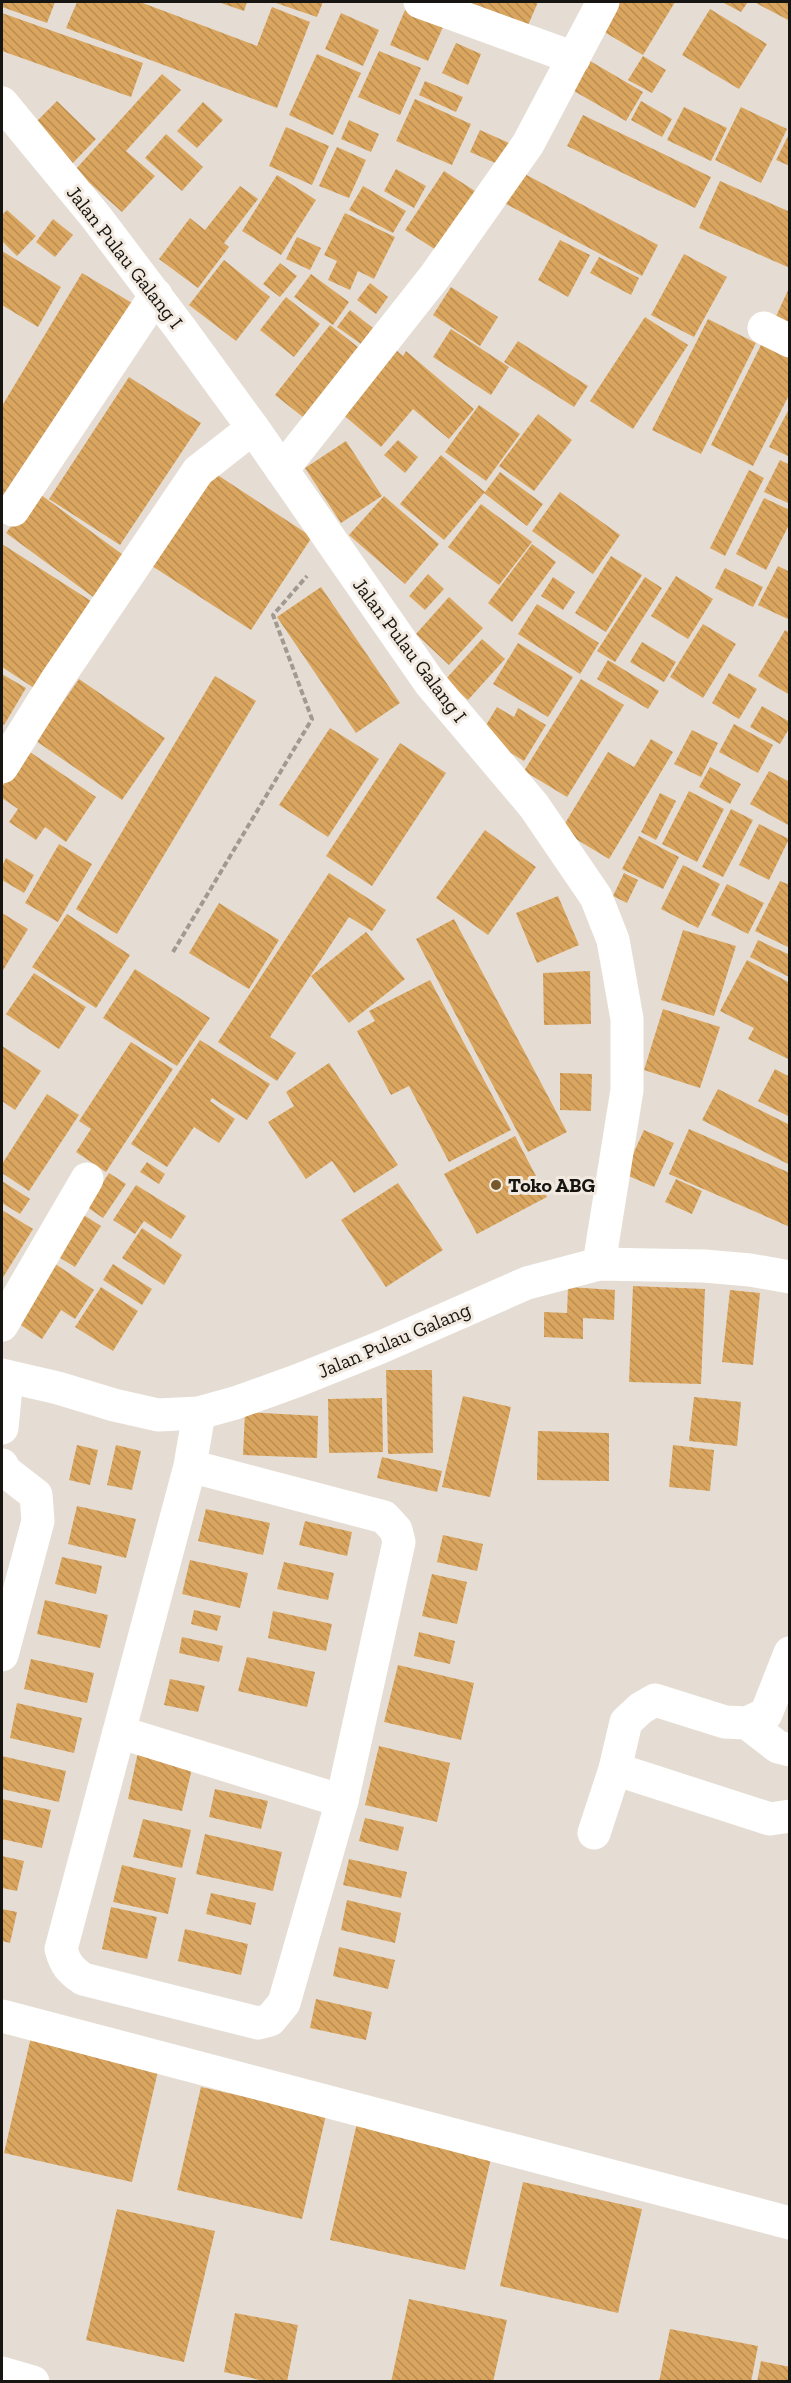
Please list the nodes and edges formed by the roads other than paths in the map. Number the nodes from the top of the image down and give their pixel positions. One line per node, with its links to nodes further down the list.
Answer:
1 (420, 2): 3 (street)
2 (603, 2): 3 (street)
3 (574, 58): 7 (street)
4 (2, 103): 5 (street, Jalan Pulau Galang I)
5 (156, 295): 6 (street, Jalan Pulau Galang I); 8 (street)
6 (253, 428): 7 (street, Jalan Pulau Galang I); 9 (street)
7 (282, 470): 11 (street, Jalan Pulau Galang I)
8 (13, 510)
9 (2, 767)
10 (87, 1179): 13 (street)
11 (599, 1264): 12 (street, Jalan Pulau Galang); 15 (street, Jalan Pulau Galang)
12 (789, 1275)
13 (2, 1325)
14 (4, 1376): 15 (street, Jalan Pulau Galang); 16 (street)
15 (199, 1413): 18 (street)
16 (2, 1428)
17 (2, 1465): 20 (street)
18 (190, 1466): 22 (street); 25 (street)
19 (789, 1653): 21 (street)
20 (2, 1655)
21 (747, 1724): 23 (street); 24 (street)
22 (119, 1732): 25 (street); 25 (street)
23 (789, 1750)
24 (615, 1769): 26 (street); 27 (street)
25 (342, 1801)
26 (789, 1816)
27 (594, 1833)
28 (2, 2016): 29 (street)
29 (789, 2223)
30 (2, 2373): 31 (street)
31 (33, 2382)

